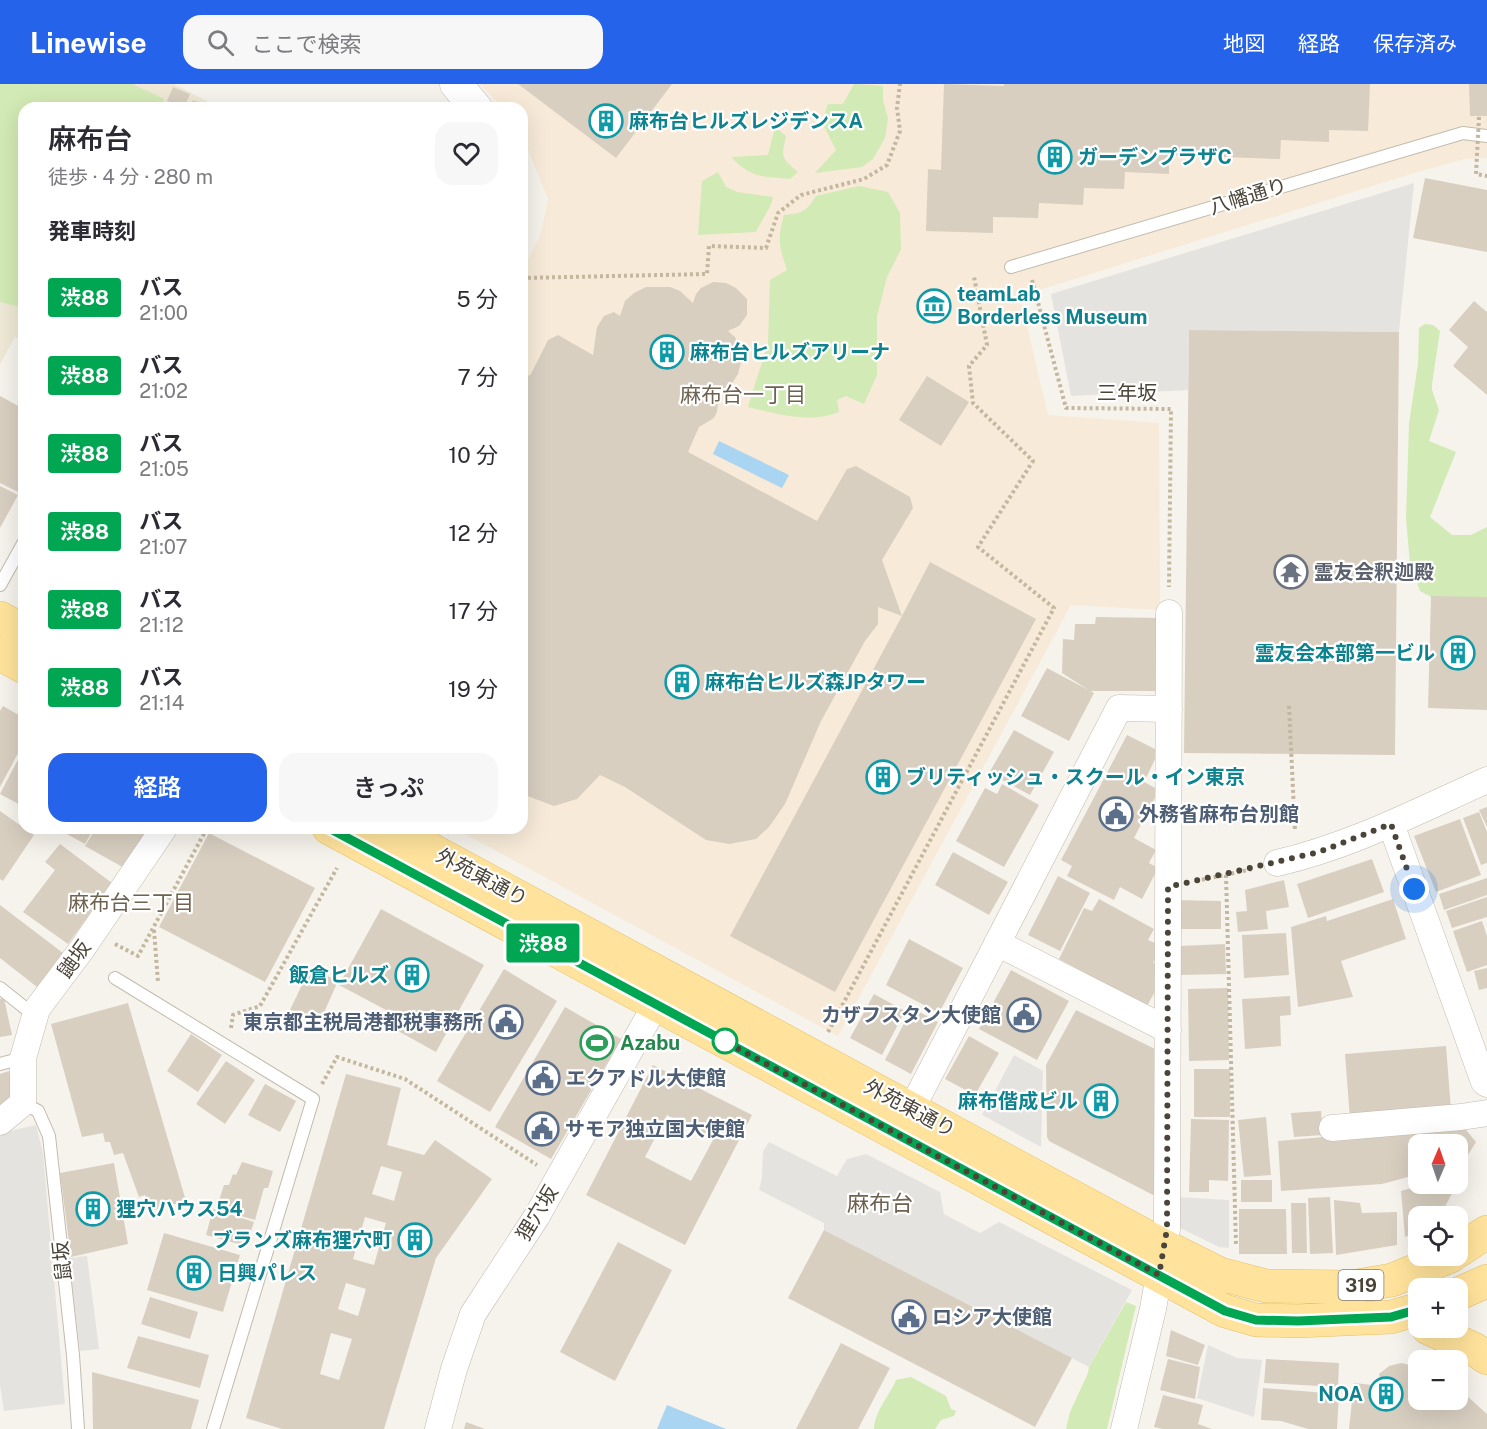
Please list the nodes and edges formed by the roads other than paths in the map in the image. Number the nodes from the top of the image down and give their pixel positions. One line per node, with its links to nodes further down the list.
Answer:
1 (456, 84): 2 (street)
2 (471, 102)
3 (1487, 136): 4 (lane, 八幡通り)
4 (1011, 267)
5 (18, 553): 6 (lane)
6 (0, 585)
7 (1169, 613): 12 (street)
8 (0, 618): 9 (main road)
9 (18, 628)
10 (0, 654): 11 (main road)
11 (18, 664)
12 (1169, 709): 19 (street); 24 (street)
13 (1487, 780): 14 (street)
14 (1391, 824): 18 (street); 26 (street)
15 (160, 834): 23 (street, 鼬坂)
16 (340, 834): 22 (main road, 外苑東通り / 319)
17 (402, 834): 28 (main road, 外苑東通り / 319)
18 (1286, 861)
19 (997, 943): 24 (street); 28 (street)
20 (115, 978): 42 (lane)
21 (0, 988): 23 (lane)
22 (656, 1004): 34 (main road, 外苑東通り / 319); 43 (street, 狸穴坂)
23 (35, 1016): 25 (street, 鼬坂)
24 (1168, 1030): 34 (street)
25 (11, 1061): 27 (street, 鼬坂)
26 (1487, 1084)
27 (23, 1103): 30 (street); 41 (lane, 鼠坂)
28 (912, 1108): 34 (main road, 外苑東通り / 319)
29 (1487, 1113): 31 (street)
30 (0, 1122)
31 (1332, 1128)
32 (1487, 1232): 33 (main road)
33 (1468, 1244)
34 (1162, 1261): 35 (main road, 外苑東通り / 319); 38 (main road, 外苑東通り / 319); 44 (street)
35 (1426, 1266)
36 (1487, 1281): 37 (main road)
37 (1468, 1290)
38 (1408, 1317)
39 (1450, 1338): 40 (main road)
40 (1487, 1358)
41 (78, 1429)
42 (213, 1429)
43 (438, 1429)
44 (1124, 1429)

